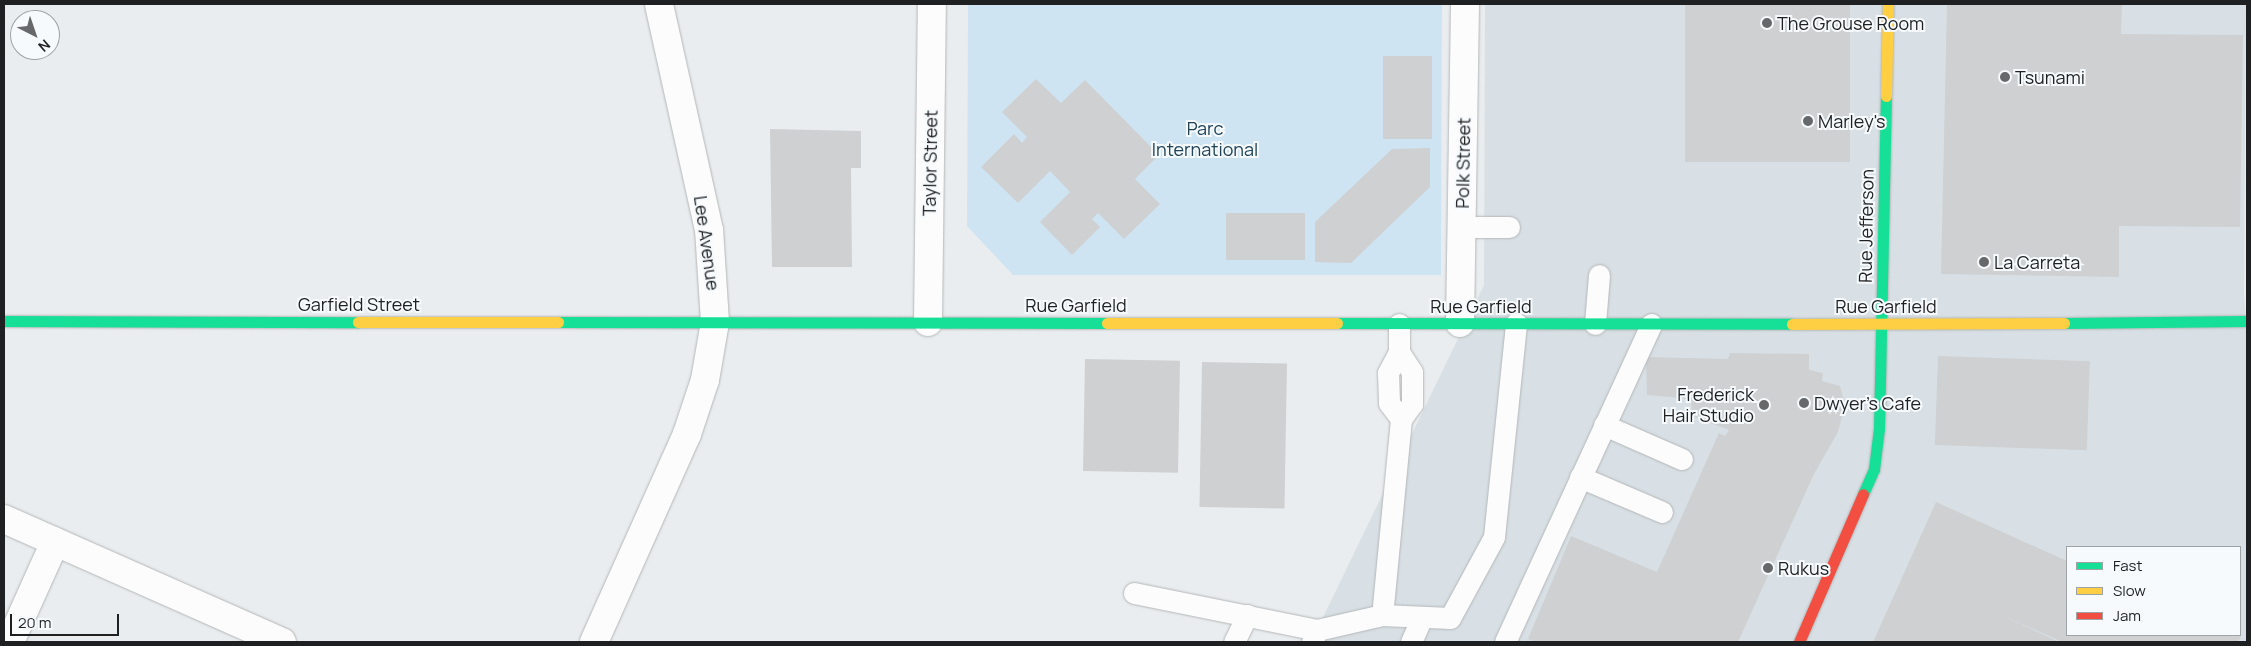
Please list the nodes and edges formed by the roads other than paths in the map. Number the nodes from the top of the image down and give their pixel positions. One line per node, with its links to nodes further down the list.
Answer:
1 (659, 4): 10 (street, Lee Avenue)
2 (932, 4): 11 (street, Taylor Street)
3 (1466, 4): 5 (street, Polk Street)
4 (1888, 4): 17 (street, Rue Jefferson)
5 (1462, 227): 6 (lane); 12 (street, Polk Street)
6 (1509, 228)
7 (1598, 275): 15 (lane)
8 (4, 321): 10 (street, Garfield Street)
9 (2247, 321): 17 (street, Rue Garfield)
10 (715, 322): 11 (street, Rue Garfield); 31 (street, Lee Avenue)
11 (928, 322): 14 (street, Rue Garfield)
12 (1460, 323): 13 (street, Rue Garfield); 14 (street, Rue Garfield)
13 (1516, 323): 15 (street, Rue Garfield); 27 (lane)
14 (1399, 324): 26 (lane)
15 (1595, 324): 16 (street, Rue Garfield)
16 (1650, 324): 17 (street, Rue Garfield); 18 (lane)
17 (1882, 324): 35 (street, Rue Jefferson)
18 (1604, 425): 19 (lane); 20 (lane)
19 (1682, 459)
20 (1580, 477): 21 (lane); 34 (lane)
21 (1662, 512)
22 (4, 519): 23 (street)
23 (55, 542): 29 (street); 30 (street)
24 (1134, 593): 25 (lane)
25 (1247, 615): 28 (lane); 32 (lane)
26 (1382, 615): 27 (lane); 28 (lane)
27 (1422, 617): 33 (lane)
28 (1314, 636)
29 (10, 642)
30 (282, 642)
31 (594, 642)
32 (1234, 642)
33 (1411, 642)
34 (1505, 642)
35 (1799, 642)

